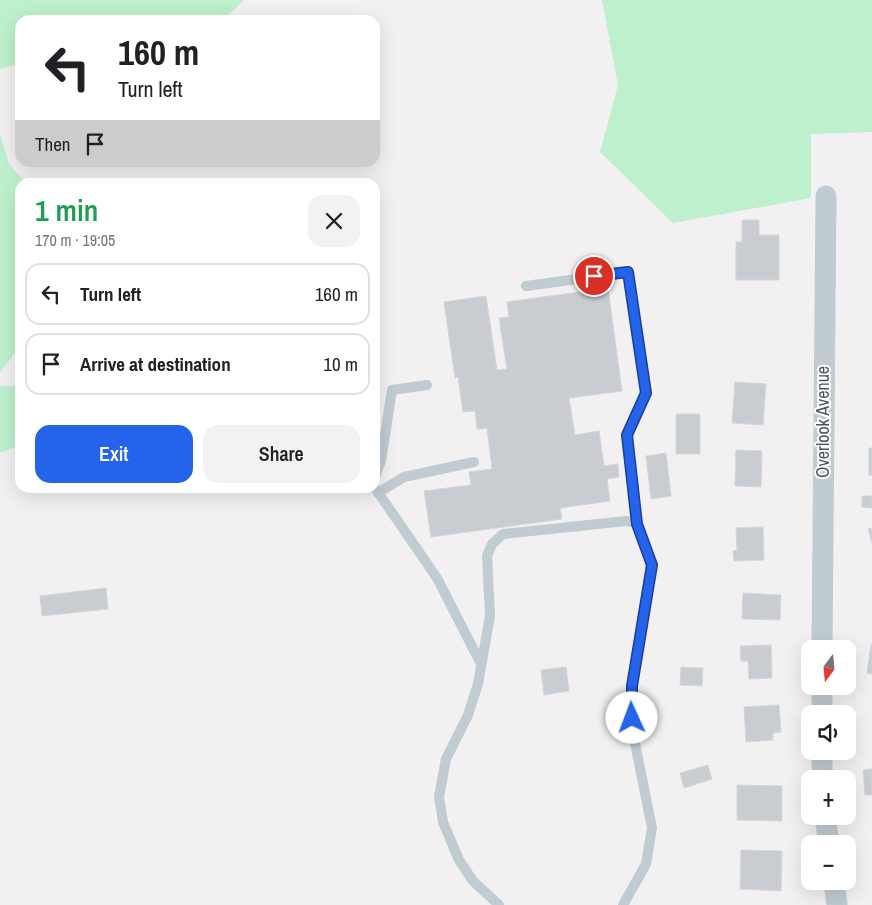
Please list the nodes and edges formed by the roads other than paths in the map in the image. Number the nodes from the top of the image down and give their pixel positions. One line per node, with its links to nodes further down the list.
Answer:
1 (826, 196): 9 (street, Overlook Avenue)
2 (526, 286): 8 (lane)
3 (427, 385): 5 (lane)
4 (474, 462): 6 (lane)
5 (380, 464)
6 (380, 488)
7 (378, 493): 10 (lane)
8 (637, 524): 10 (lane); 13 (lane)
9 (822, 640)
10 (482, 664): 12 (lane)
11 (835, 890): 14 (street)
12 (498, 905)
13 (623, 905)
14 (837, 905)

